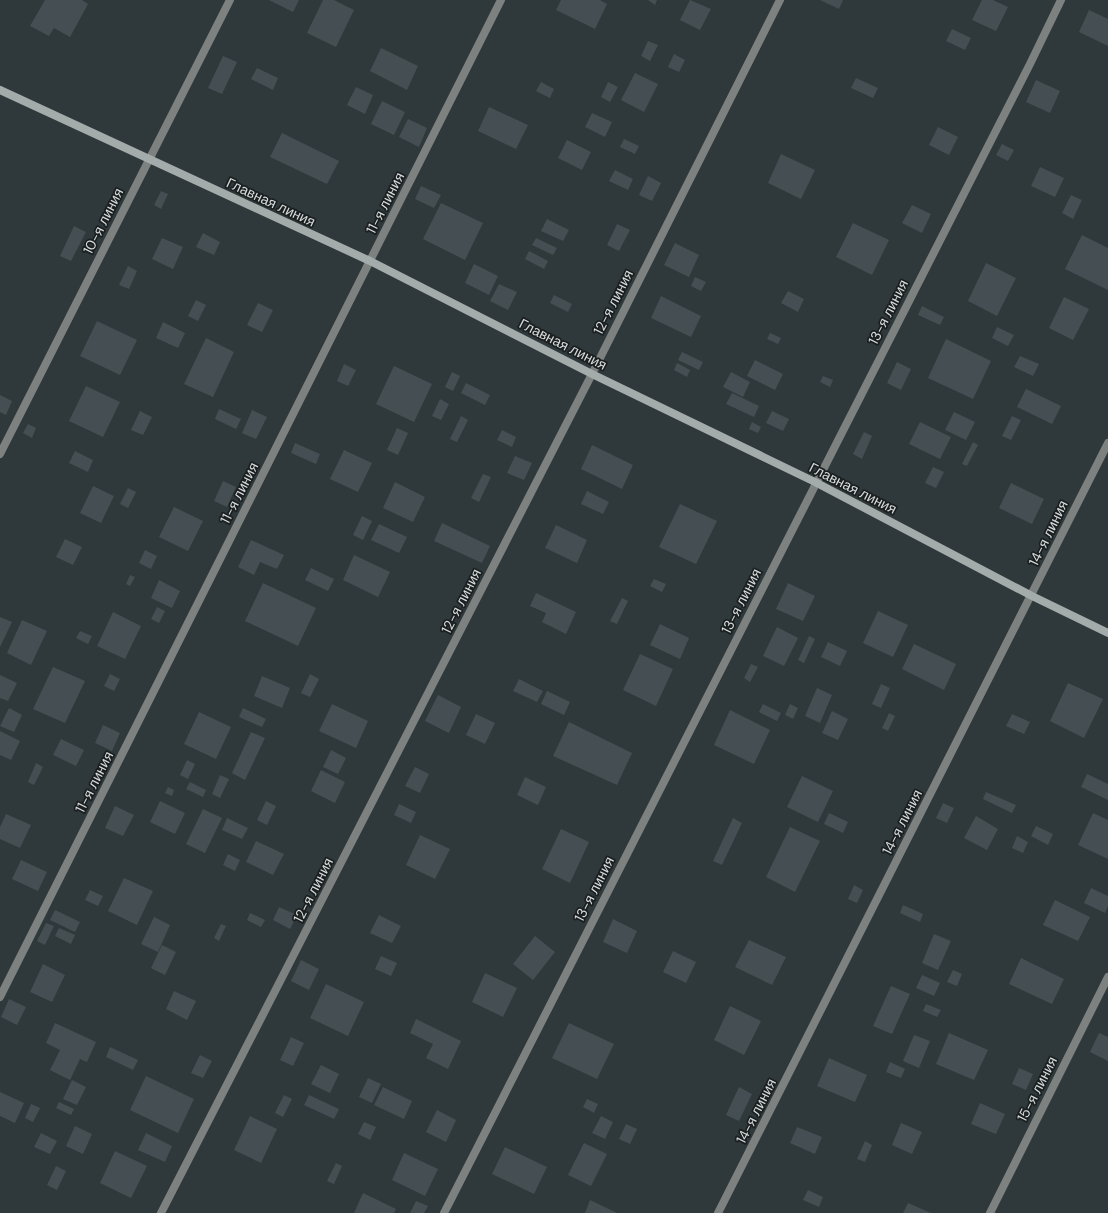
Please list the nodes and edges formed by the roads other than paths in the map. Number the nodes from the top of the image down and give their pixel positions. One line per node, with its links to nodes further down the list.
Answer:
1 (230, 0): 6 (street, 10-я линия)
2 (501, 0): 7 (street, 11-я линия)
3 (780, 0): 8 (street, 12-я линия)
4 (1061, 0): 11 (street, 13-я линия)
5 (0, 90): 6 (street, Главная линия)
6 (149, 160): 7 (street, Главная линия); 10 (street, 10-я линия)
7 (370, 261): 8 (street, Главная линия); 15 (street, 11-я линия)
8 (592, 374): 11 (street, Главная линия); 16 (street, 12-я линия)
9 (1108, 442): 12 (street, 14-я линия)
10 (0, 454)
11 (816, 482): 12 (street, Главная линия); 17 (street, 13-я линия)
12 (1032, 596): 13 (street, Главная линия); 18 (street, 14-я линия)
13 (1108, 633)
14 (1108, 977): 19 (street, 15-я линия)
15 (0, 998)
16 (161, 1213)
17 (444, 1213)
18 (718, 1213)
19 (990, 1213)

